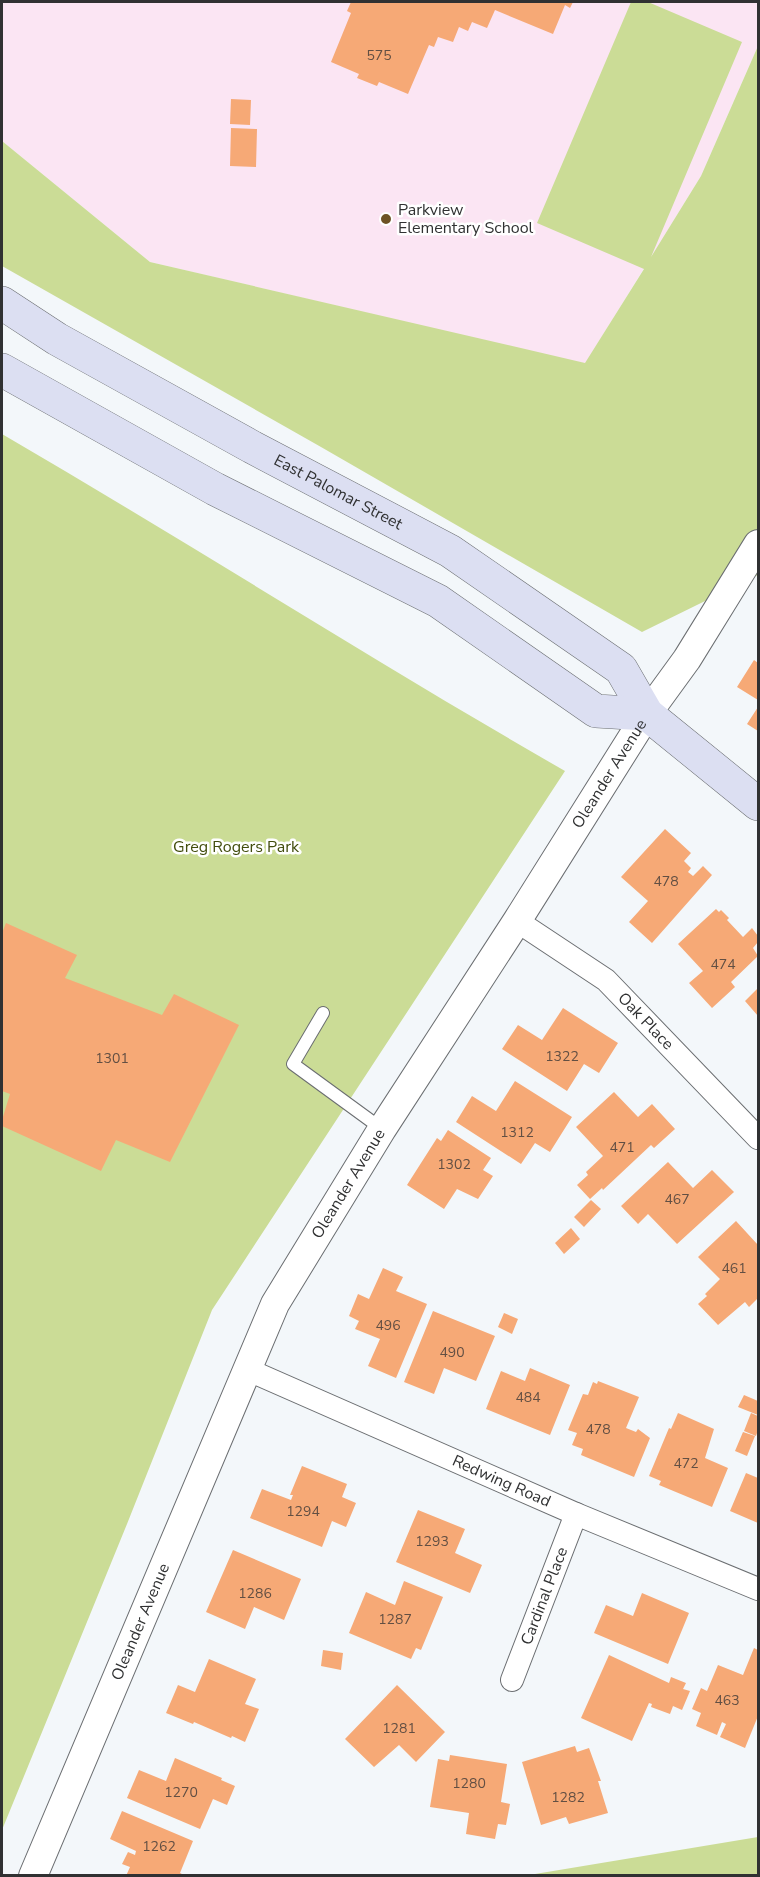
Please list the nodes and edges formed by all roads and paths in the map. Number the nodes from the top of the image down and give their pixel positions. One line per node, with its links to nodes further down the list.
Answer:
1 (2, 303): 4 (main road, East Palomar Street)
2 (2, 370): 4 (main road)
3 (759, 544): 4 (street, Oleander Avenue)
4 (647, 714): 5 (main road, East Palomar Street); 6 (street, Oleander Avenue)
5 (759, 804)
6 (517, 921): 8 (street, Oleander Avenue); 9 (street, Oak Place)
7 (323, 1013): 8 (lane)
8 (382, 1129): 10 (street, Oleander Avenue)
9 (759, 1138)
10 (246, 1369): 11 (street, Redwing Road); 14 (street, Oleander Avenue)
11 (576, 1514): 12 (street, Redwing Road); 13 (street, Cardinal Place)
12 (759, 1589)
13 (512, 1680)
14 (33, 1875)

